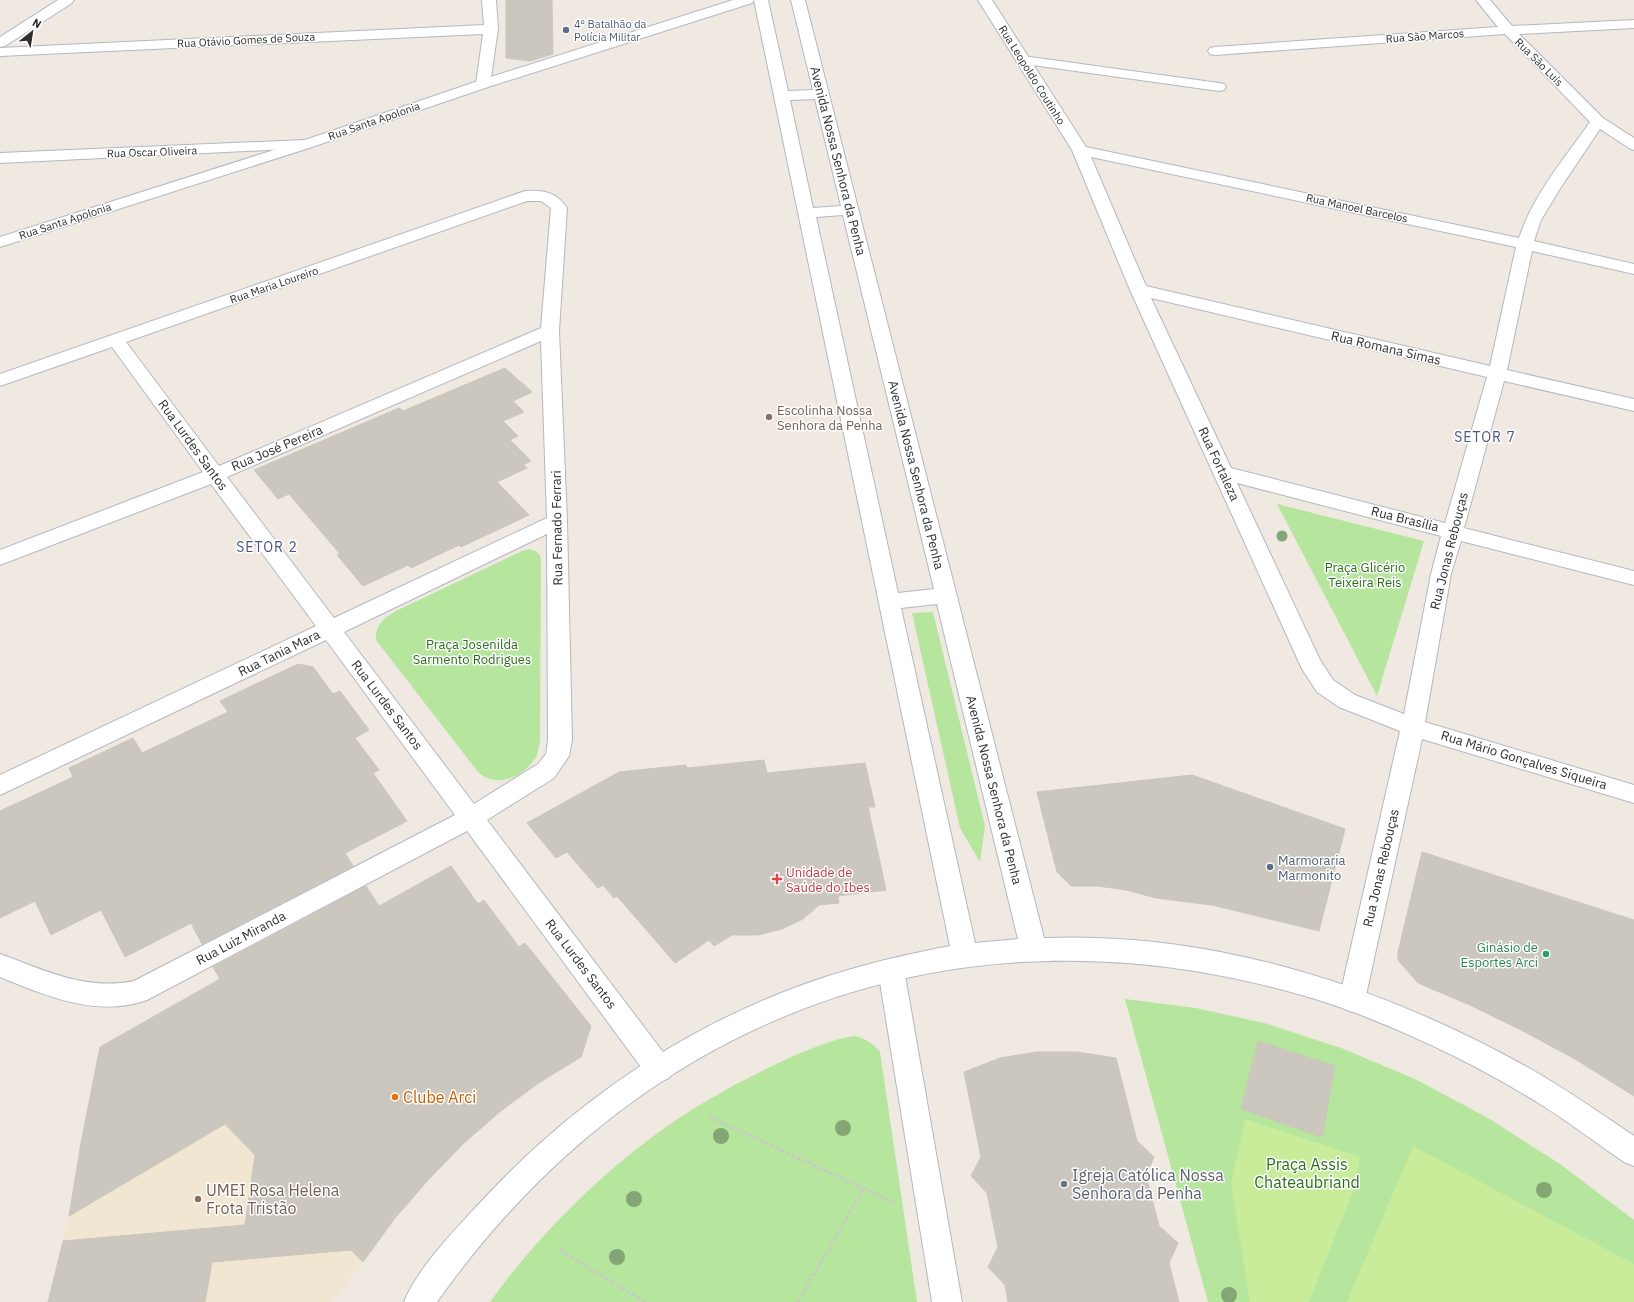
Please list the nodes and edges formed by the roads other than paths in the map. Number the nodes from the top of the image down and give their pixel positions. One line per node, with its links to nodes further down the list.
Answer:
1 (67, 0): 11 (street)
2 (489, 0): 9 (street)
3 (747, 0): 15 (street, Rua Santa Apolonia)
4 (761, 0): 18 (street)
5 (798, 0): 17 (street, Avenida Nossa Senhora da Penha)
6 (985, 0): 14 (street, Rua Leopoldo Coutinho)
7 (1483, 0): 10 (street, Rua São Luís)
8 (1634, 24): 10 (street, Rua São Marcos)
9 (491, 29): 13 (street, Rua Otávio Gomes de Souza); 15 (street)
10 (1508, 30): 12 (street, Rua São Marcos); 19 (street, Rua São Luís)
11 (0, 43)
12 (1215, 51)
13 (0, 52)
14 (1023, 60): 16 (street); 22 (street, Rua Leopoldo Coutinho)
15 (483, 84): 21 (street, Rua Santa Apolonia)
16 (1219, 87)
17 (822, 94): 18 (street); 25 (street, Avenida Nossa Senhora da Penha)
18 (781, 96): 26 (street)
19 (1598, 121): 20 (street); 28 (street, Rua Jonas Rebouças)
20 (1631, 142)
21 (304, 145): 23 (street, Rua Oscar Oliveira); 27 (street, Rua Santa Apolonia)
22 (1080, 150): 28 (street, Rua Manoel Barcelos); 30 (street, Rua Fortaleza)
23 (0, 158)
24 (548, 197): 31 (street, Rua Fernado Ferrari); 32 (street, Rua Maria Loureiro)
25 (851, 210): 26 (street); 42 (street, Avenida Nossa Senhora da Penha)
26 (806, 213): 43 (street)
27 (0, 242)
28 (1525, 244): 29 (street, Rua Manoel Barcelos); 33 (street, Rua Jonas Rebouças)
29 (1634, 269)
30 (1139, 290): 33 (street, Rua Romana Simas); 36 (street, Rua Fortaleza)
31 (550, 331): 37 (street, Rua José Pereira); 38 (street, Rua Fernado Ferrari)
32 (116, 340): 34 (street, Rua Maria Loureiro); 37 (street, Rua Lurdes Santos)
33 (1497, 374): 35 (street, Rua Romana Simas); 39 (street, Rua Jonas Rebouças)
34 (0, 380)
35 (1634, 405)
36 (1223, 473): 39 (street, Rua Brasília); 45 (street, Rua Fortaleza)
37 (215, 475): 40 (street, Rua José Pereira); 44 (street, Rua Lurdes Santos)
38 (557, 521): 44 (street, Rua Tania Mara); 48 (street, Rua Fernado Ferrari)
39 (1453, 531): 41 (street, Rua Brasília); 45 (street, Rua Jonas Rebouças)
40 (0, 558)
41 (1634, 578)
42 (946, 595): 43 (street); 49 (street, Avenida Nossa Senhora da Penha)
43 (889, 602): 50 (street)
44 (330, 629): 46 (street, Rua Tania Mara); 48 (street, Rua Lurdes Santos)
45 (1413, 727): 47 (street, Rua Mário Gonçalves Siqueira); 53 (street, Rua Jonas Rebouças)
46 (0, 786)
47 (1634, 794)
48 (471, 818): 51 (street, Rua Luiz Miranda); 54 (street, Rua Lurdes Santos)
49 (1034, 950): 50 (street); 53 (street)
50 (965, 956): 52 (street)
51 (0, 965)
52 (891, 970): 54 (street); 57 (street)
53 (1352, 1000): 55 (street)
54 (659, 1069): 56 (street)
55 (1634, 1152)
56 (419, 1302)
57 (947, 1302)

